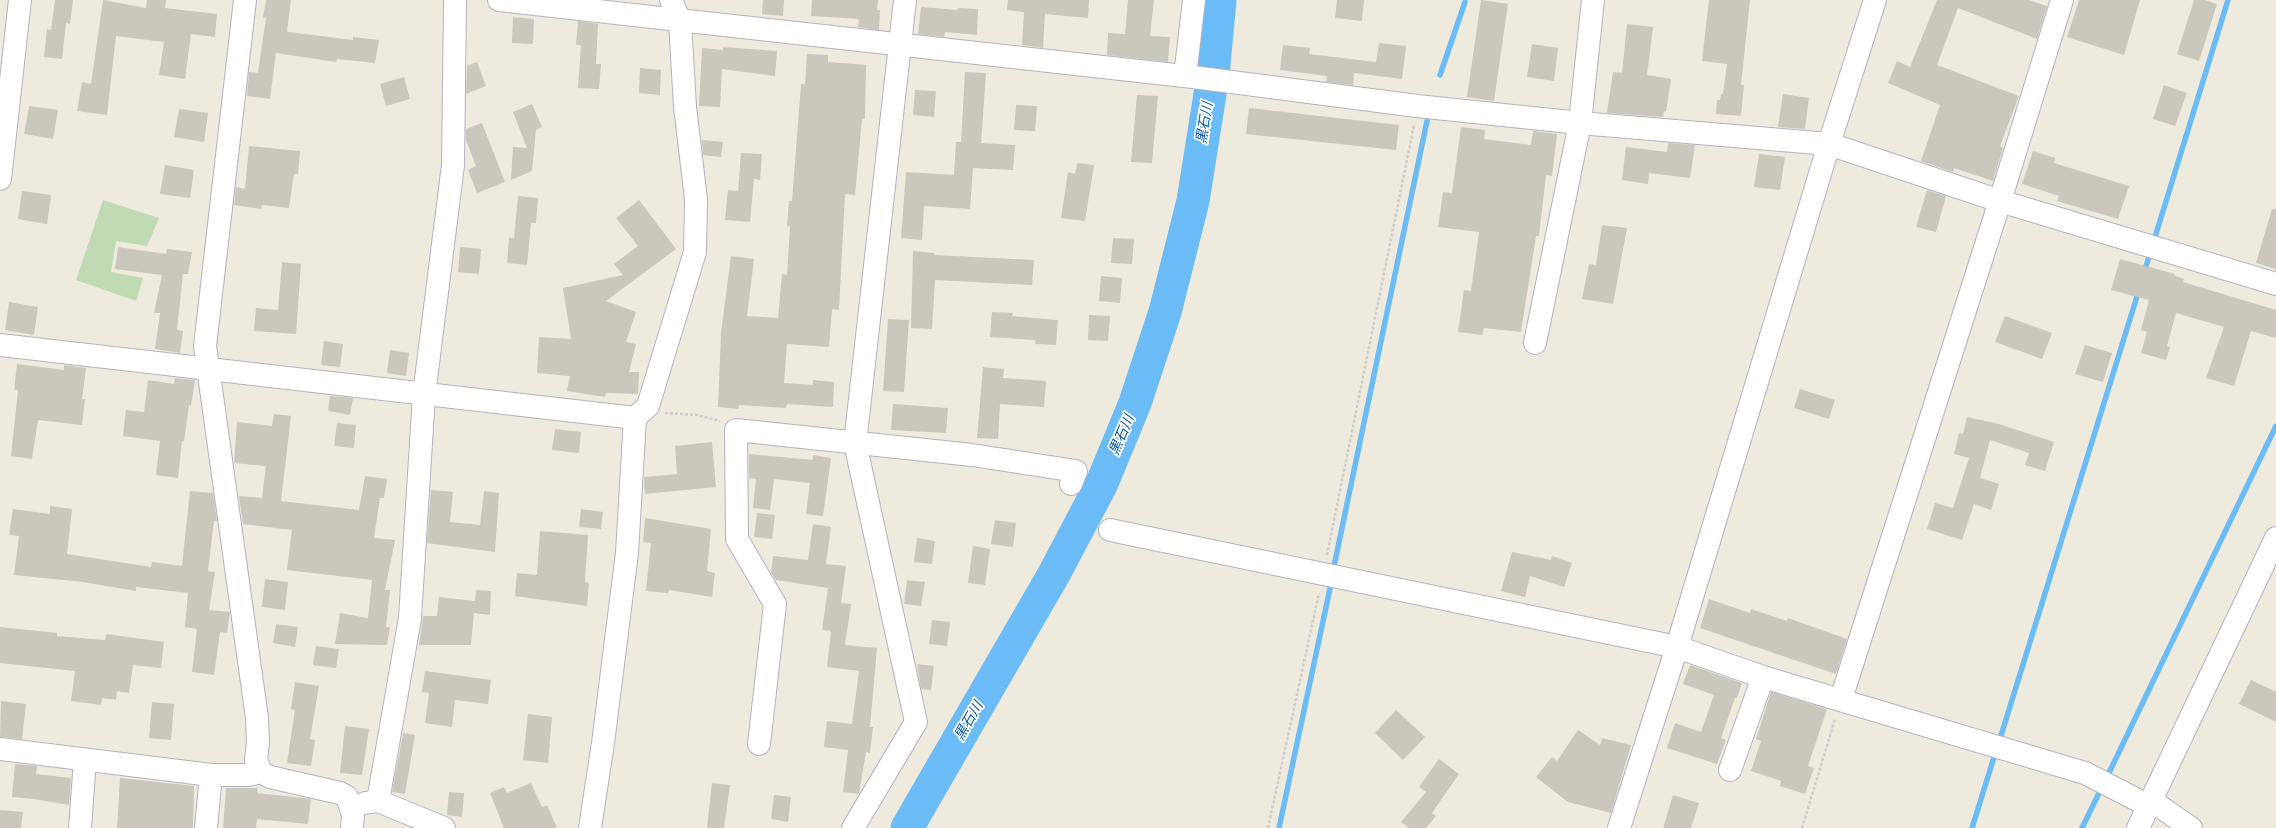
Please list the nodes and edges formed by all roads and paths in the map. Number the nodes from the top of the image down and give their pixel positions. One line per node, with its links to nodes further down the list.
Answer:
1 (20, 0): 17 (street)
2 (245, 0): 22 (street)
3 (455, 0): 23 (street)
4 (500, 0): 11 (street)
5 (671, 0): 11 (street)
6 (905, 0): 12 (street)
7 (1194, 0): 13 (street)
8 (1593, 0): 15 (street)
9 (1875, 0): 16 (street)
10 (2062, 0): 18 (street)
11 (680, 21): 12 (street); 24 (street)
12 (900, 45): 13 (street); 26 (street)
13 (1189, 77): 14 (street)
14 (1417, 106): 15 (street); 30 (path)
15 (1580, 123): 16 (street); 20 (street)
16 (1829, 144): 18 (street); 31 (street)
17 (0, 179)
18 (2000, 201): 19 (street); 33 (street)
19 (2276, 284)
20 (1535, 343)
21 (0, 345): 22 (street)
22 (206, 369): 23 (street); 38 (street)
23 (424, 394): 24 (street); 40 (street)
24 (635, 418): 25 (path); 47 (street)
25 (736, 430): 26 (street); 34 (street)
26 (855, 443): 27 (street); 48 (street)
27 (1071, 484)
28 (1110, 530): 30 (street)
29 (2276, 538): 41 (street)
30 (1329, 575): 31 (street); 49 (path)
31 (1677, 647): 32 (street); 50 (street)
32 (1763, 677): 33 (street); 37 (street)
33 (1841, 699): 41 (street); 51 (path)
34 (759, 744)
35 (0, 749): 36 (street)
36 (85, 760): 39 (street); 43 (street)
37 (1730, 770)
38 (261, 772): 39 (street); 42 (street)
39 (211, 775): 44 (street)
40 (378, 801): 42 (street); 46 (street)
41 (2151, 804): 52 (street); 53 (street)
42 (351, 805): 45 (street)
43 (80, 828)
44 (206, 828)
45 (352, 828)
46 (444, 828)
47 (590, 828)
48 (853, 828)
49 (1268, 828)
50 (1619, 828)
51 (1802, 828)
52 (2138, 828)
53 (2191, 828)

